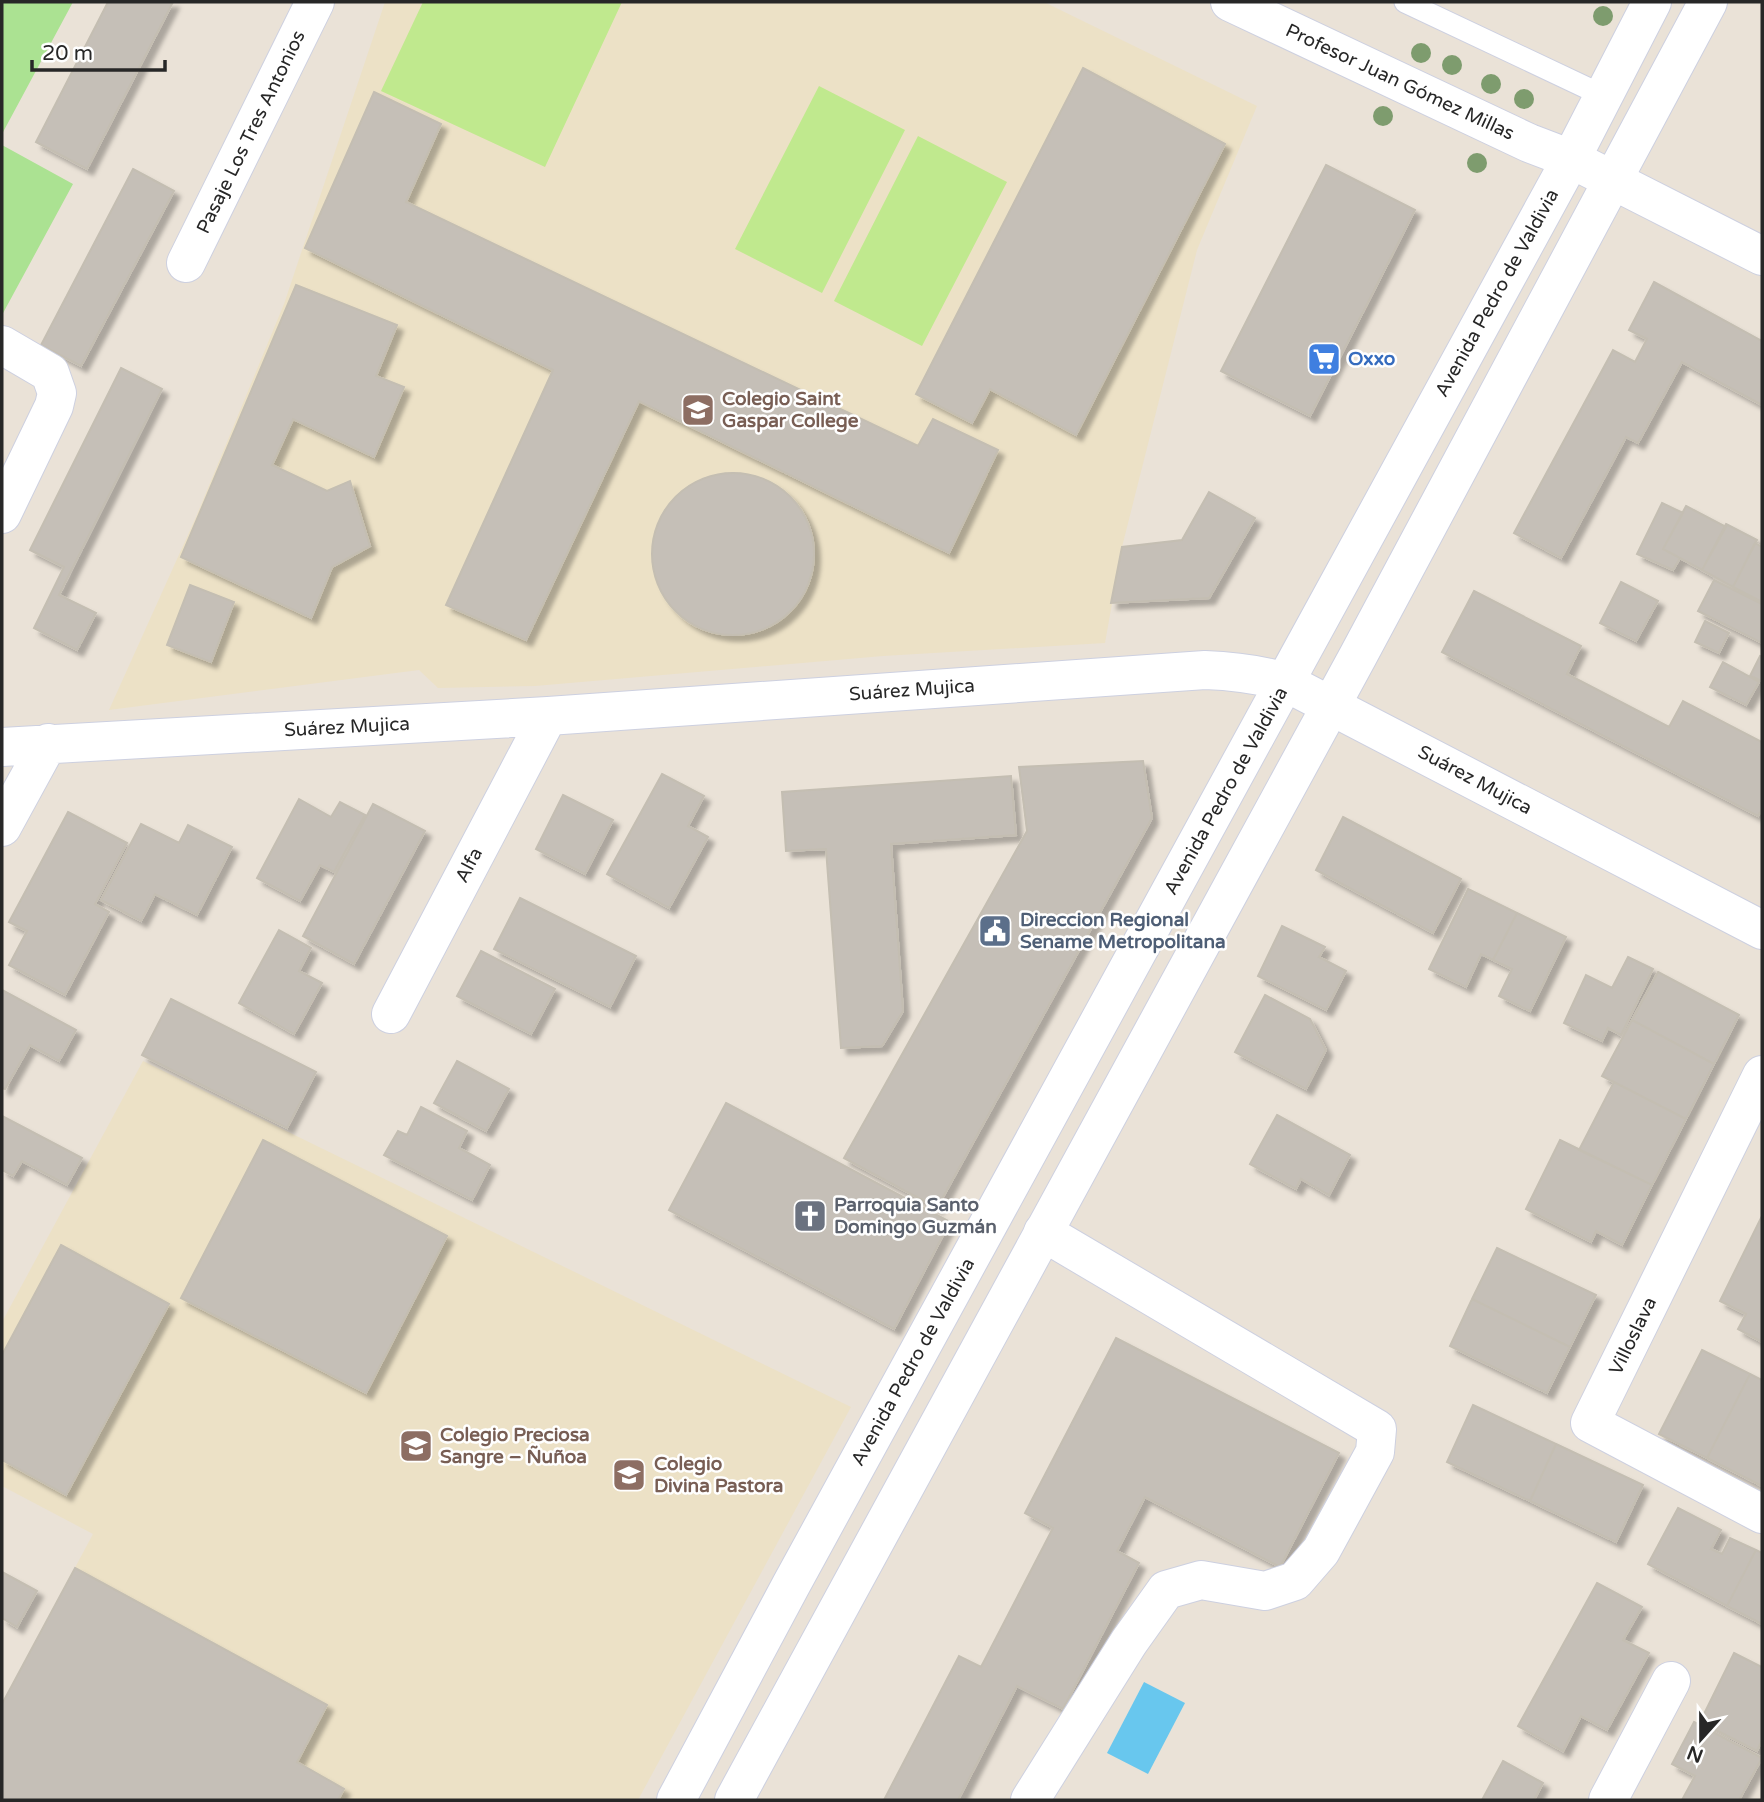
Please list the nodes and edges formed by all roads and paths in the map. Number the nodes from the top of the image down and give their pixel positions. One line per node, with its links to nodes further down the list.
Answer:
1 (315, 2): 10 (street, Pasaje Los Tres Antonios)
2 (1230, 2): 7 (street, Profesor Juan Gómez Millas)
3 (1405, 2): 6 (lane)
4 (1652, 2): 6 (street, Avenida Pedro de Valdivia)
5 (1708, 2): 8 (street)
6 (1604, 96): 7 (street, Avenida Pedro de Valdivia)
7 (1571, 159): 8 (street, Profesor Juan Gómez Millas); 13 (street, Avenida Pedro de Valdivia)
8 (1614, 180): 9 (street, Profesor Juan Gómez Millas); 14 (street)
9 (1762, 256)
10 (186, 263)
11 (2, 345): 12 (street)
12 (2, 514)
13 (1286, 682): 14 (street, Suárez Mujica); 15 (street, Suárez Mujica); 25 (street, Avenida Pedro de Valdivia)
14 (1331, 705): 19 (street, Suárez Mujica); 22 (street)
15 (548, 716): 16 (street, Suárez Mujica); 20 (street, Alfa)
16 (48, 743): 17 (street, Suárez Mujica); 18 (street)
17 (2, 747)
18 (2, 827)
19 (1762, 930)
20 (391, 1014)
21 (1762, 1075): 23 (street, Villoslava)
22 (1043, 1232): 26 (street); 27 (street)
23 (1762, 1514)
24 (1671, 1681): 28 (street)
25 (688, 1796)
26 (734, 1800)
27 (1030, 1800)
28 (1608, 1800)

